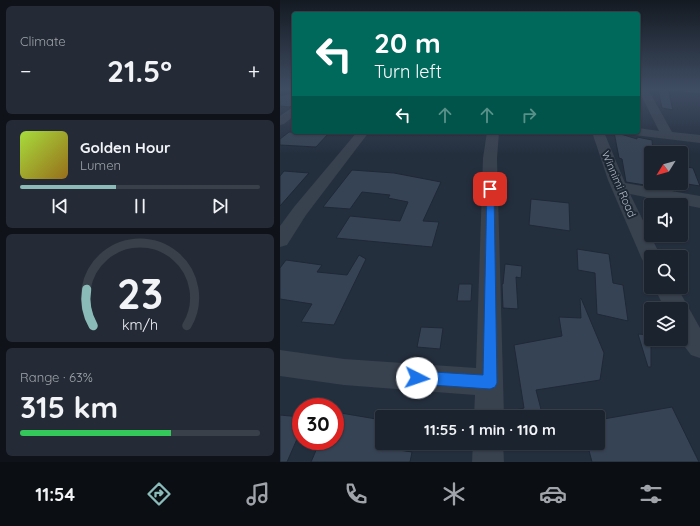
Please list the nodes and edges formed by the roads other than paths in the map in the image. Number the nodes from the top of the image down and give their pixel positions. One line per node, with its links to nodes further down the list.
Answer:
1 (654, 111): 8 (street)
2 (292, 113): 3 (street)
3 (280, 122)
4 (640, 132): 8 (street)
5 (361, 134): 12 (street)
6 (493, 134): 17 (street)
7 (599, 134): 10 (street, Winnimi Road)
8 (666, 135): 9 (street)
9 (700, 139)
10 (620, 187): 11 (street); 13 (street, Winnimi Road)
11 (700, 202)
12 (280, 240)
13 (648, 250)
14 (688, 332): 15 (street)
15 (700, 346)
16 (280, 363): 17 (street)
17 (490, 383): 18 (street)
18 (489, 410)
19 (488, 450): 20 (street)
20 (488, 462)

